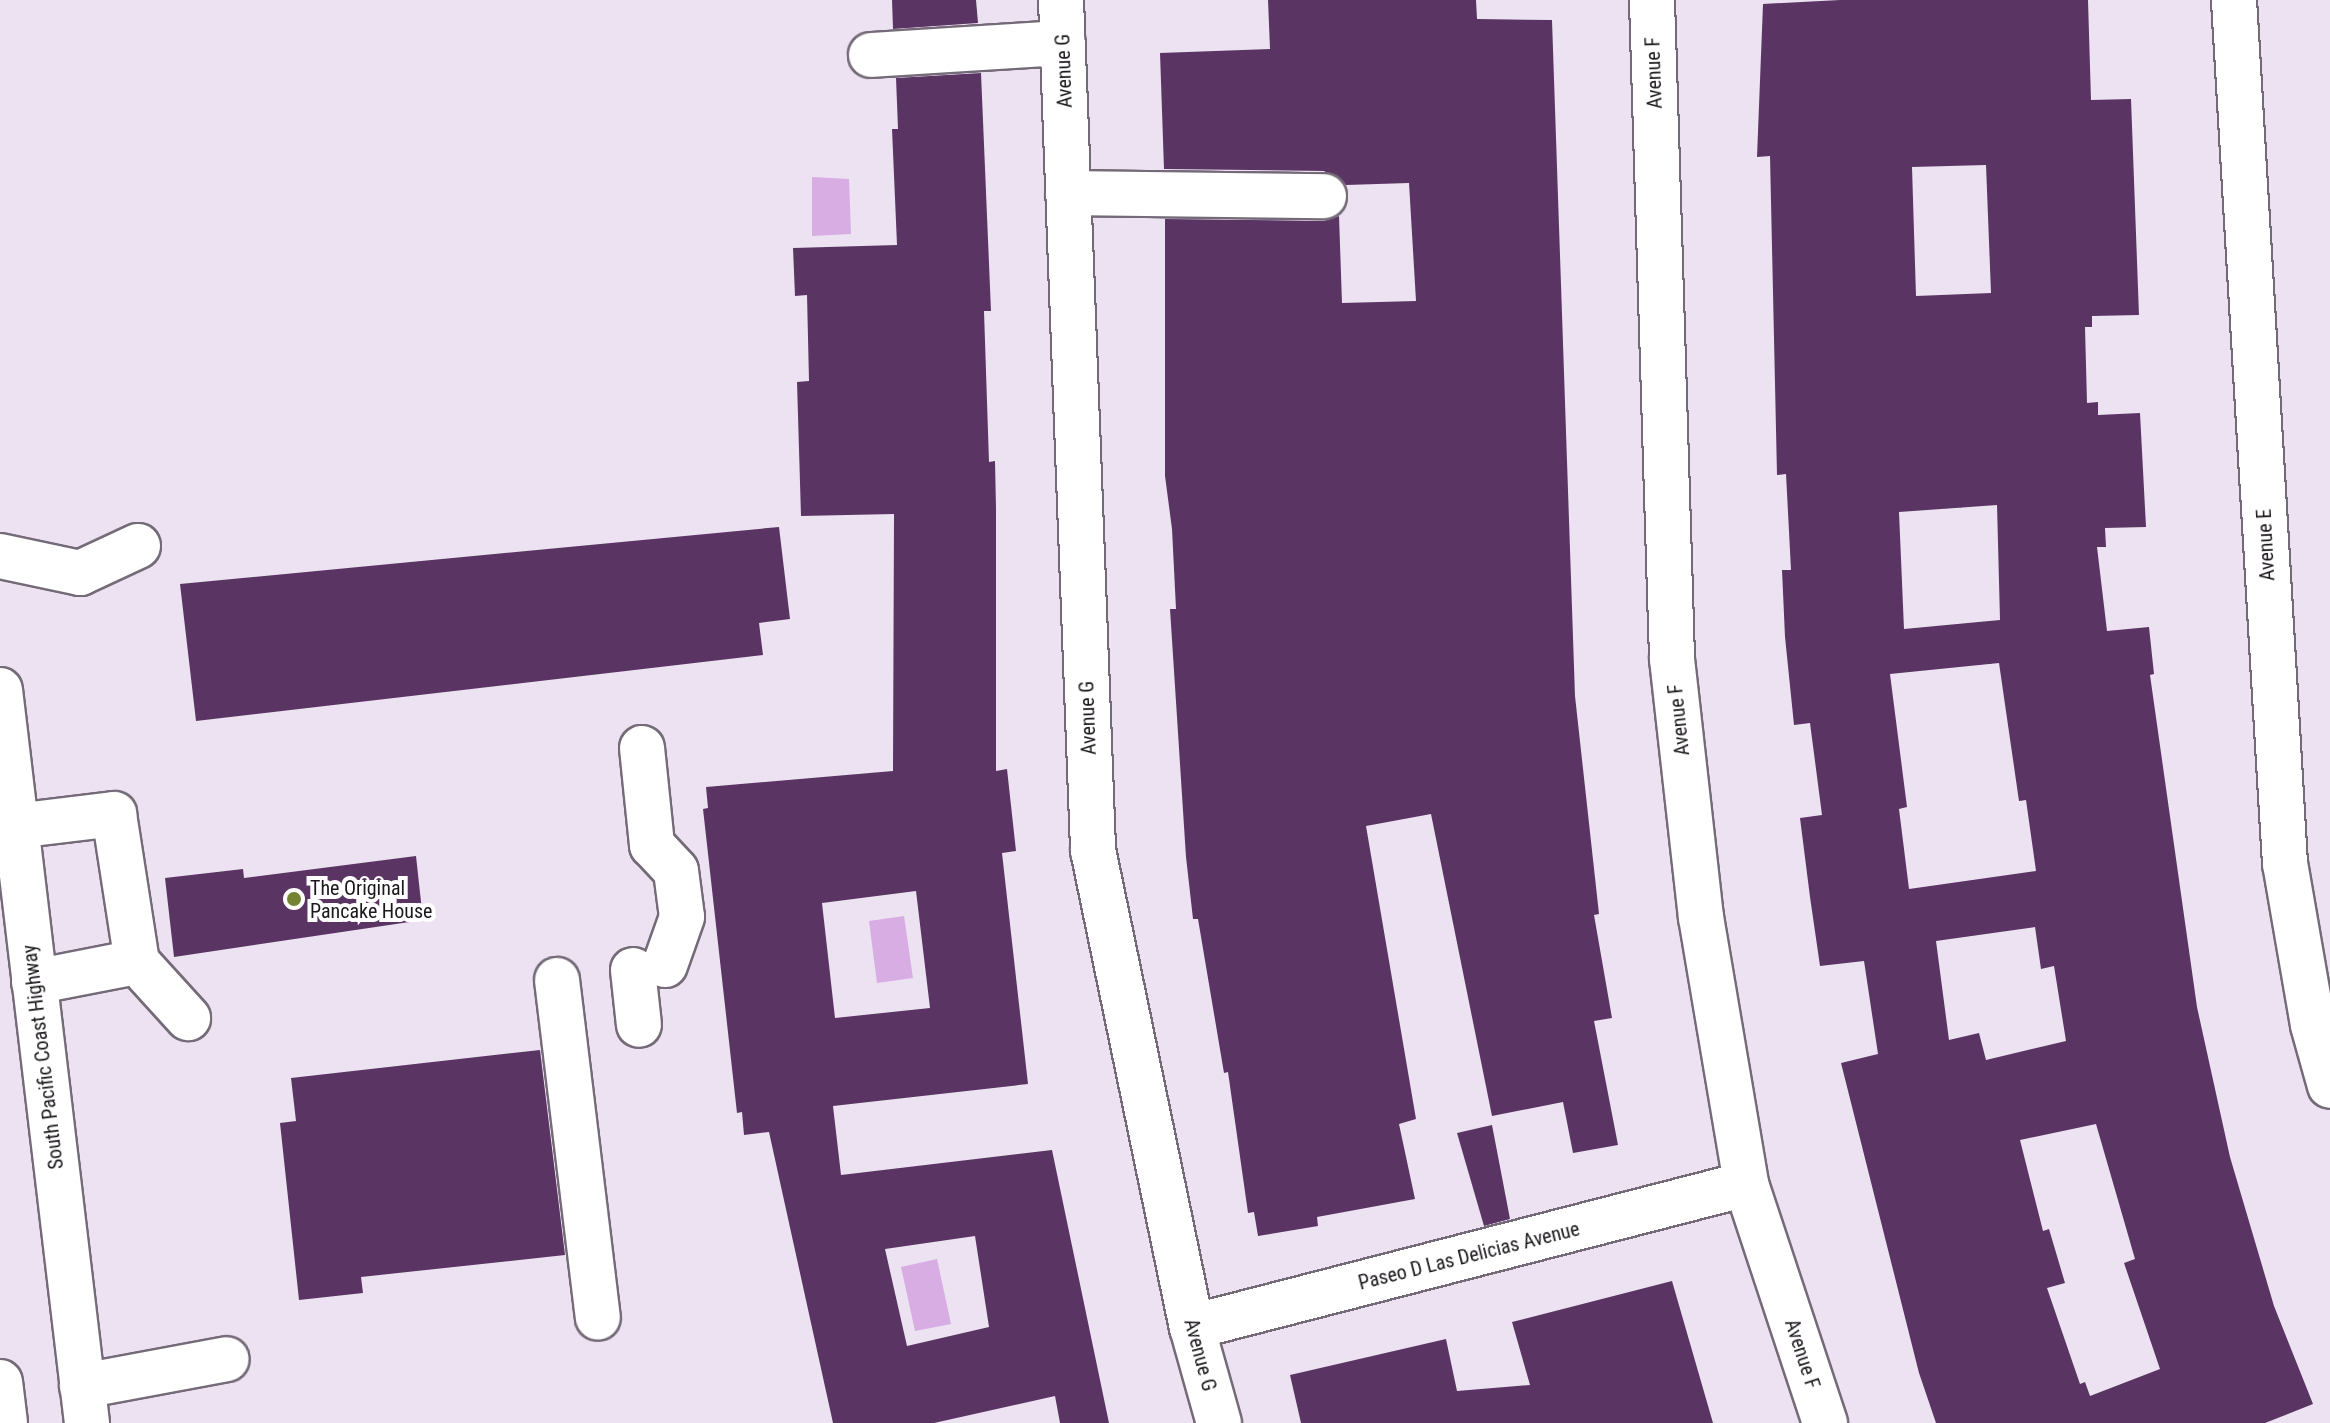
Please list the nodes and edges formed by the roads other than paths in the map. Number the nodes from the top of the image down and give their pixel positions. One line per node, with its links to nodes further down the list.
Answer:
1 (1061, 0): 4 (main road, Avenue G)
2 (1652, 0): 20 (main road, Avenue F)
3 (2234, 0): 19 (main road, Avenue E)
4 (1063, 43): 5 (main road); 6 (main road, Avenue G)
5 (871, 55)
6 (1068, 193): 7 (main road); 22 (main road, Avenue G)
7 (1324, 196)
8 (138, 546): 9 (main road)
9 (0, 556)
10 (0, 690): 12 (main road, South Pacific Coast Highway)
11 (642, 748): 18 (main road)
12 (15, 826): 13 (main road, South Pacific Coast Highway); 14 (main road)
13 (14, 935): 16 (main road, South Pacific Coast Highway)
14 (137, 962): 16 (main road); 17 (main road)
15 (557, 980): 21 (main road)
16 (34, 982): 25 (main road, South Pacific Coast Highway)
17 (188, 1018)
18 (639, 1025)
19 (2330, 1086)
20 (1746, 1184): 22 (main road, Paseo D Las Delicias Avenue); 28 (main road, Avenue F)
21 (598, 1318)
22 (1192, 1327): 27 (main road, Avenue G)
23 (227, 1359): 25 (main road)
24 (0, 1382): 26 (main road)
25 (85, 1404)
26 (5, 1423)
27 (1219, 1423)
28 (1825, 1423)

